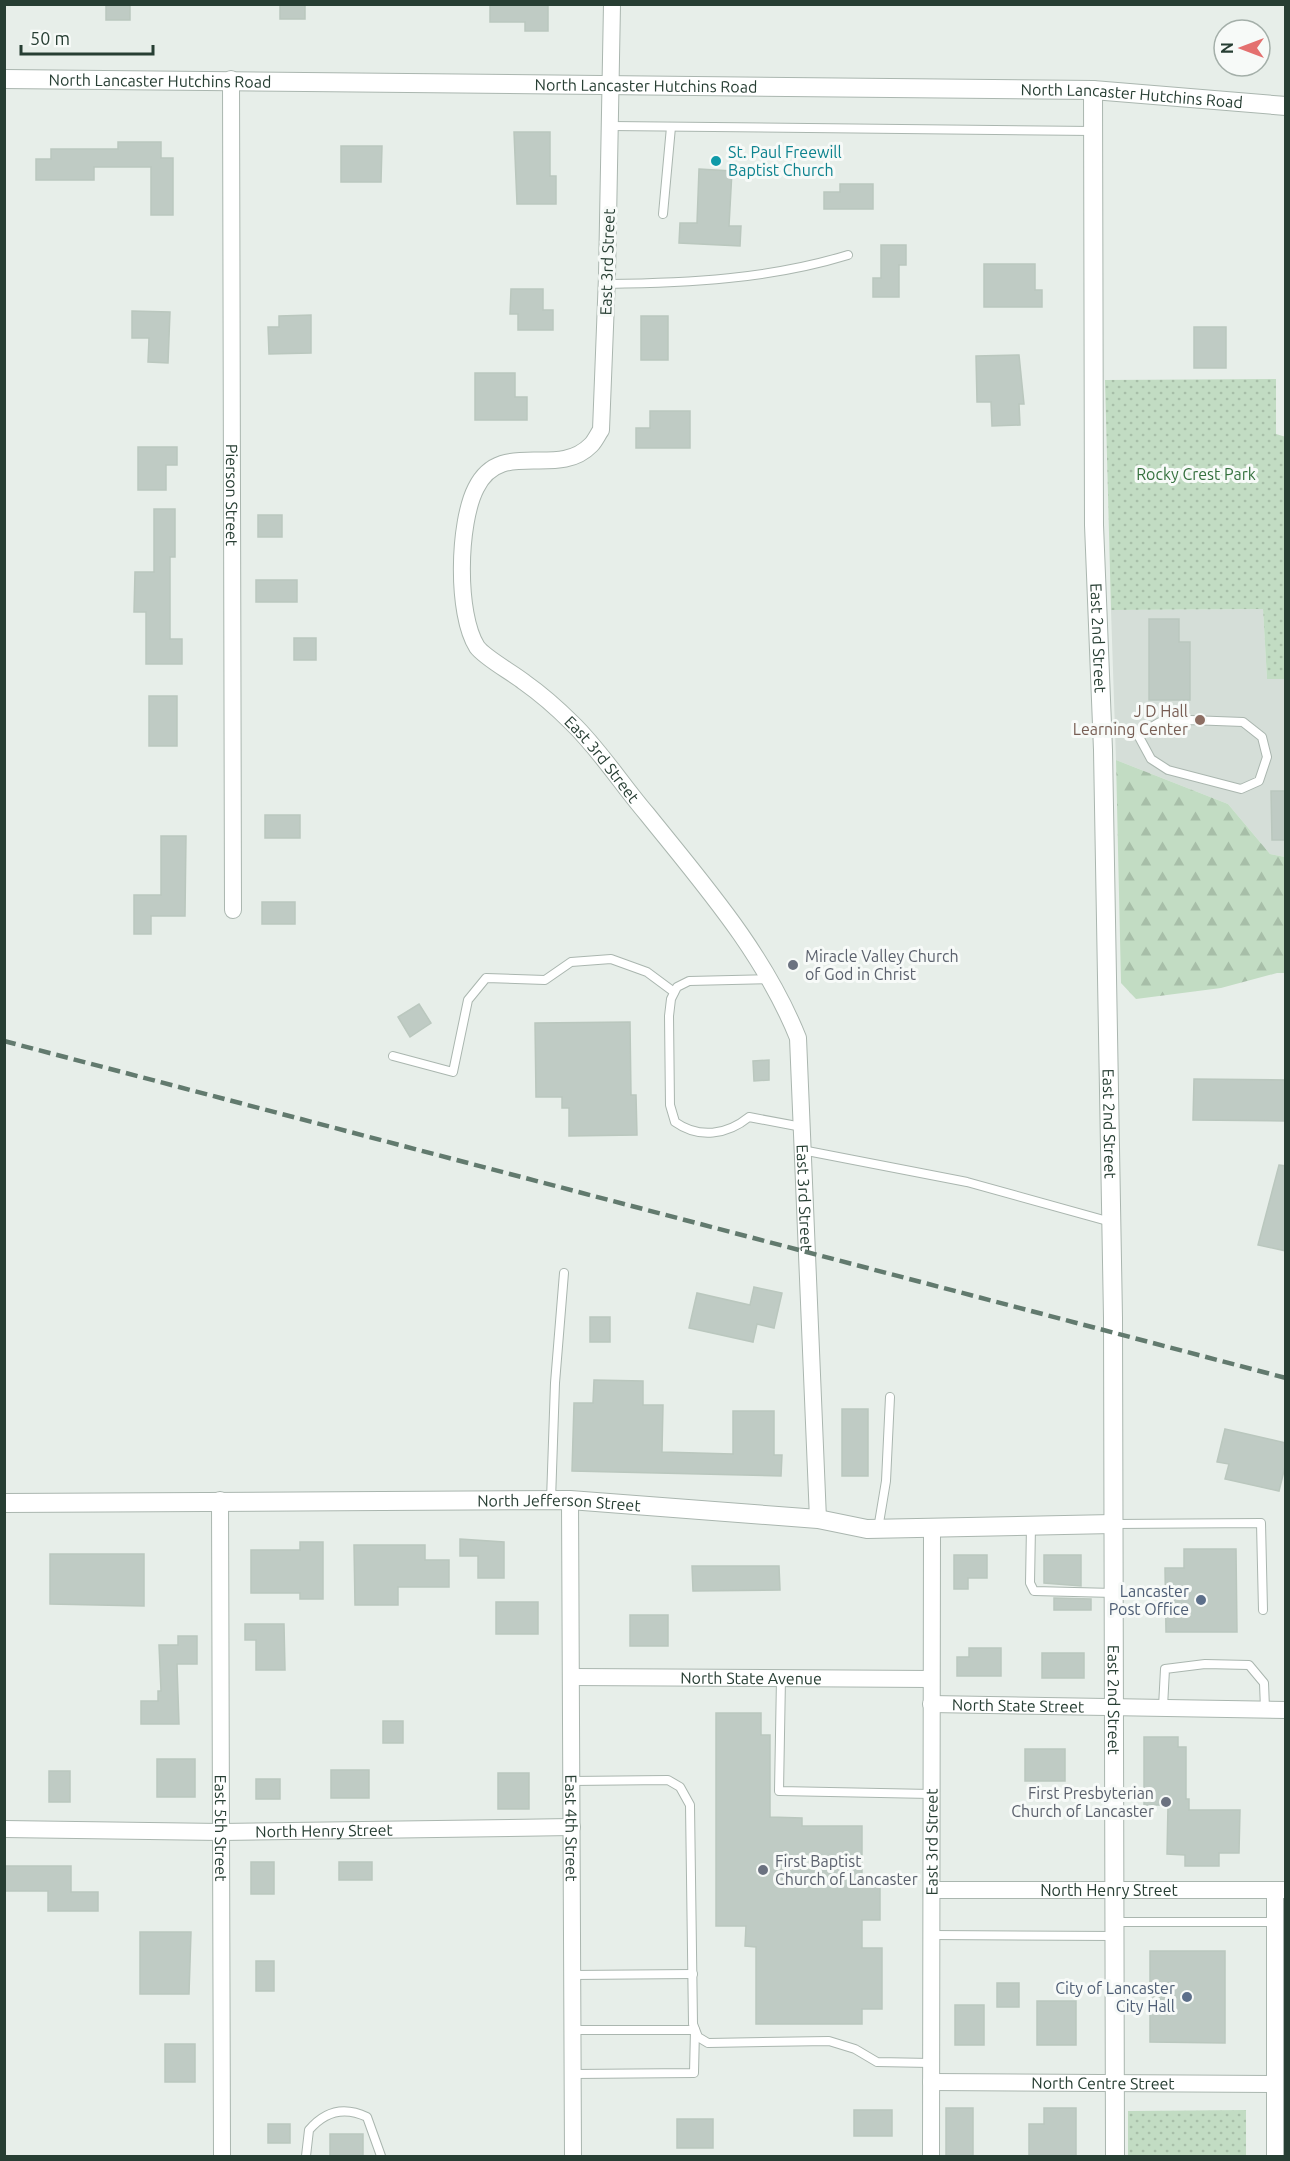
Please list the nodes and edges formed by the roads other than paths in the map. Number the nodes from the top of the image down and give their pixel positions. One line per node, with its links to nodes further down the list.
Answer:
1 (612, 4): 4 (street, East 3rd Street)
2 (4, 78): 3 (street, North Lancaster Hutchins Road)
3 (231, 79): 4 (street, North Lancaster Hutchins Road); 15 (street, Pierson Street)
4 (612, 86): 5 (street, North Lancaster Hutchins Road); 7 (street, East 3rd Street)
5 (1093, 90): 6 (street, North Lancaster Hutchins Road); 9 (street, East 2nd Street)
6 (1286, 106)
7 (611, 126): 8 (lane); 12 (street, East 3rd Street)
8 (671, 127): 9 (lane); 10 (lane)
9 (1094, 131): 13 (street, East 2nd Street)
10 (663, 214)
11 (848, 255): 12 (lane)
12 (607, 284): 16 (street, East 3rd Street)
13 (1102, 724): 14 (lane); 21 (street, East 2nd Street)
14 (1138, 735): 14 (lane)
15 (233, 910)
16 (771, 979): 17 (lane); 19 (street, East 3rd Street)
17 (674, 992): 18 (lane); 19 (lane)
18 (393, 1056)
19 (802, 1127): 20 (street, East 3rd Street)
20 (802, 1150): 21 (lane); 27 (street, East 3rd Street)
21 (1111, 1222): 28 (street, East 2nd Street)
22 (564, 1273): 25 (lane)
23 (890, 1398): 31 (lane)
24 (220, 1500): 25 (street, North Jefferson Street); 26 (street, North Jefferson Street); 46 (street, East 5th Street)
25 (560, 1500): 27 (street, North Jefferson Street); 34 (street, East 4th Street)
26 (4, 1503)
27 (818, 1519): 31 (street, North Jefferson Street)
28 (1113, 1524): 29 (street, North Jefferson Street); 32 (street, East 2nd Street); 33 (lane)
29 (1031, 1526): 30 (street, North Jefferson Street); 32 (lane)
30 (932, 1528): 31 (street, North Jefferson Street); 36 (street, East 3rd Street)
31 (878, 1529)
32 (1114, 1593): 38 (street, East 2nd Street)
33 (1263, 1610)
34 (571, 1677): 35 (street, North State Avenue); 42 (street, East 4th Street)
35 (781, 1678): 36 (street, North State Avenue); 43 (lane)
36 (931, 1679): 37 (street, East 3rd Street)
37 (931, 1704): 38 (street, North State Street); 43 (street, East 3rd Street)
38 (1114, 1706): 39 (street, North State Street); 48 (street, East 2nd Street)
39 (1163, 1707): 40 (street, North State Street); 40 (lane)
40 (1265, 1709): 41 (street, North State Street)
41 (1286, 1710)
42 (571, 1781): 44 (street, East 4th Street); 53 (lane)
43 (931, 1794): 47 (street, East 3rd Street)
44 (572, 1827): 46 (street, North Henry Street); 54 (street, East 4th Street)
45 (4, 1829): 46 (street, North Henry Street)
46 (221, 1832): 62 (street, East 5th Street)
47 (932, 1890): 48 (street, North Henry Street); 52 (street, East 3rd Street)
48 (1114, 1890): 49 (street, North Henry Street); 51 (street, East 2nd Street)
49 (1280, 1890): 50 (street)
50 (1275, 1922): 51 (lane); 61 (street)
51 (1114, 1929): 52 (lane); 60 (street, East 2nd Street)
52 (931, 1935): 57 (street, East 3rd Street)
53 (693, 1974): 54 (lane); 56 (lane)
54 (572, 1975): 55 (street, East 4th Street)
55 (573, 2030): 56 (lane); 58 (street, East 4th Street)
56 (695, 2031): 57 (lane); 58 (lane)
57 (931, 2063): 59 (street, East 3rd Street)
58 (573, 2074): 65 (street, East 4th Street)
59 (931, 2082): 60 (street, North Centre Street); 66 (street, East 3rd Street)
60 (1114, 2083): 61 (street, North Centre Street); 67 (street, East 2nd Street)
61 (1275, 2084): 68 (street)
62 (222, 2157)
63 (306, 2157): 64 (lane)
64 (381, 2157)
65 (573, 2157)
66 (931, 2157)
67 (1115, 2157)
68 (1275, 2157)

